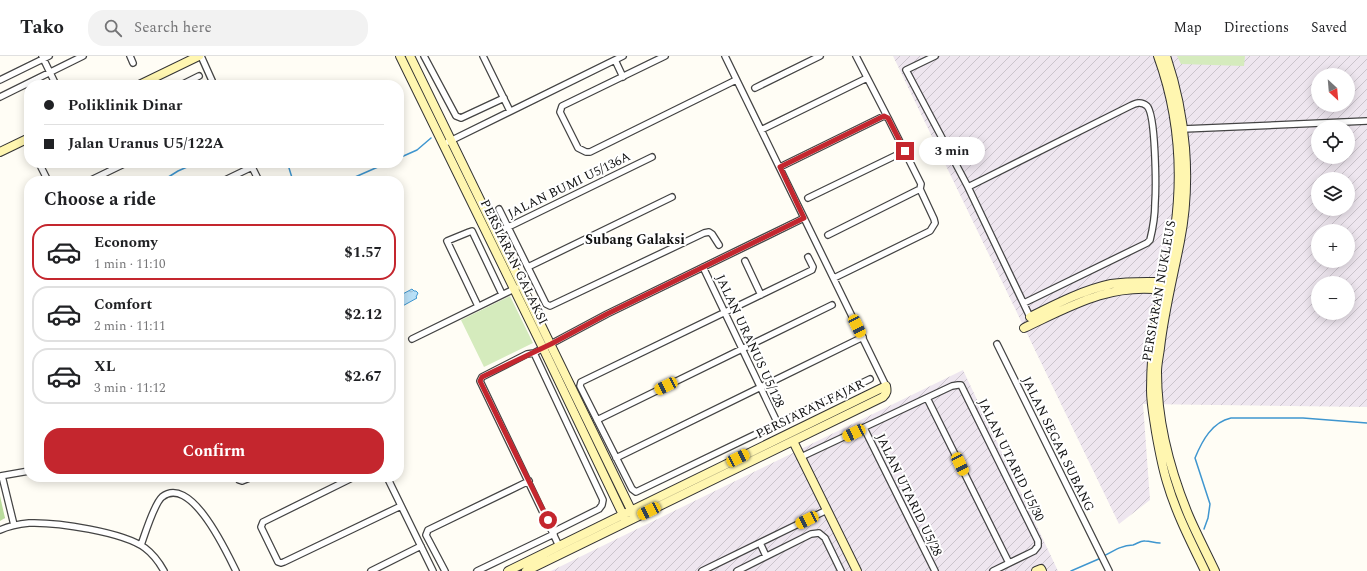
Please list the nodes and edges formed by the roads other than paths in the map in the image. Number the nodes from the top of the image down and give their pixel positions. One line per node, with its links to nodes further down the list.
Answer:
1 (49, 56): 17 (street)
2 (83, 56): 20 (street)
3 (130, 56): 19 (street)
4 (200, 56): 27 (street); 29 (street)
5 (400, 56): 42 (street, PERSIARAN GALAKSI)
6 (410, 56): 41 (street, PERSIARAN GALAKSI)
7 (424, 56): 34 (street)
8 (483, 56): 34 (street)
9 (624, 56): 18 (street)
10 (665, 56): 22 (street)
11 (725, 56): 30 (street)
12 (820, 56): 32 (street)
13 (856, 56): 23 (street)
14 (935, 56): 51 (street)
15 (1158, 56): 67 (street, PERSIARAN NUKLEUS)
16 (1166, 56): 38 (street, PERSIARAN NUKLEUS)
17 (42, 58): 20 (street); 24 (street)
18 (615, 60): 22 (street); 35 (street)
19 (133, 63)
20 (49, 72): 25 (street); 26 (street)
21 (199, 76): 28 (street)
22 (623, 77): 30 (street)
23 (867, 78): 36 (street); 39 (street)
24 (0, 80)
25 (33, 80)
26 (53, 80)
27 (150, 80)
28 (191, 80)
29 (212, 80)
30 (736, 80): 39 (street)
31 (24, 85): 33 (street)
32 (755, 88)
33 (0, 97)
34 (504, 98): 35 (street)
35 (510, 111): 41 (street)
36 (886, 117): 43 (street); 46 (street)
37 (1367, 121): 38 (street)
38 (1183, 129): 131 (street, PERSIARAN NUKLEUS)
39 (762, 130): 46 (street)
40 (24, 140): 44 (street)
41 (451, 140): 42 (street); 58 (street, PERSIARAN GALAKSI)
42 (443, 144): 68 (street, PERSIARAN GALAKSI)
43 (905, 151): 52 (street); 54 (street)
44 (0, 152)
45 (652, 157): 57 (street, JALAN BUMI U5/136A)
46 (780, 167): 56 (street)
47 (116, 168): 49 (street)
48 (246, 168): 50 (street)
49 (99, 176)
50 (232, 176)
51 (968, 186): 71 (street); 71 (street)
52 (920, 189): 59 (street); 65 (street)
53 (672, 197): 63 (street)
54 (808, 198)
55 (499, 209): 57 (street)
56 (804, 218): 64 (street); 65 (street)
57 (508, 227): 58 (street, JALAN BUMI U5/136A); 63 (street)
58 (496, 233): 66 (street, PERSIARAN GALAKSI)
59 (828, 235)
60 (718, 245): 63 (street)
61 (808, 258): 70 (street)
62 (745, 261): 70 (street)
63 (528, 267)
64 (703, 267): 74 (street, JALAN URANUS U5/128); 80 (street)
65 (834, 278): 77 (street)
66 (522, 285): 68 (street); 80 (street, PERSIARAN GALAKSI)
67 (1164, 286): 75 (street); 76 (street); 130 (street, PERSIARAN NUKLEUS)
68 (513, 289): 69 (street); 80 (street, PERSIARAN GALAKSI)
69 (502, 294): 73 (street); 73 (street)
70 (761, 295): 74 (street)
71 (1024, 303): 75 (street)
72 (832, 305): 81 (street)
73 (478, 306): 78 (street)
74 (724, 312): 81 (street, JALAN URANUS U5/128); 88 (street)
75 (1030, 317)
76 (1024, 328)
77 (863, 337): 84 (street); 85 (street)
78 (412, 339)
79 (996, 344): 129 (street, JALAN SEGAR SUBANG)
80 (547, 346): 82 (street); 102 (street, PERSIARAN GALAKSI); 103 (street, PERSIARAN GALAKSI)
81 (742, 349): 85 (street, JALAN URANUS U5/128); 88 (street)
82 (534, 353): 97 (street); 106 (street)
83 (870, 379): 89 (street)
84 (886, 386): 87 (street, PERSIARAN FAJAR); 91 (street, PERSIARAN FAJAR)
85 (760, 387): 89 (street, JALAN URANUS U5/128); 93 (street)
86 (927, 398): 90 (street); 112 (street); 112 (street, JALAN UTARID U5/30)
87 (839, 409): 91 (street); 94 (street, PERSIARAN FAJAR)
88 (597, 420): 93 (street)
89 (778, 424): 93 (street)
90 (864, 428): 92 (street); 125 (street, JALAN UTARID U5/28)
91 (793, 441): 92 (street); 94 (street); 102 (street, PERSIARAN FAJAR)
92 (801, 457): 101 (street)
93 (616, 458)
94 (738, 458): 102 (street, PERSIARAN FAJAR)
95 (24, 472): 96 (street)
96 (1, 476): 104 (street)
97 (529, 481): 106 (street); 117 (street)
98 (344, 482): 100 (street)
99 (389, 482): 100 (street)
100 (401, 506): 109 (street)
101 (827, 510): 107 (street); 124 (street)
102 (634, 514): 103 (street, PERSIARAN FAJAR)
103 (625, 518): 110 (street, PERSIARAN FAJAR); 120 (street, PERSIARAN FAJAR)
104 (14, 525): 105 (street); 108 (street)
105 (0, 530)
106 (554, 533): 110 (street); 118 (street)
107 (760, 543): 111 (street); 121 (street)
108 (141, 545): 113 (street); 114 (street)
109 (421, 546): 115 (street); 116 (street)
110 (559, 546): 119 (street, PERSIARAN FAJAR)
111 (766, 556): 122 (street); 123 (street)
112 (1009, 563): 126 (street)
113 (164, 571)
114 (236, 571)
115 (371, 571)
116 (433, 571)
117 (445, 571)
118 (477, 571)
119 (508, 571)
120 (526, 571)
121 (702, 571)
122 (737, 571)
123 (841, 571)
124 (857, 571)
125 (934, 571)
126 (993, 571)
127 (1036, 571): 128 (street)
128 (1042, 571)
129 (1109, 571)
130 (1205, 571)
131 (1215, 571)

